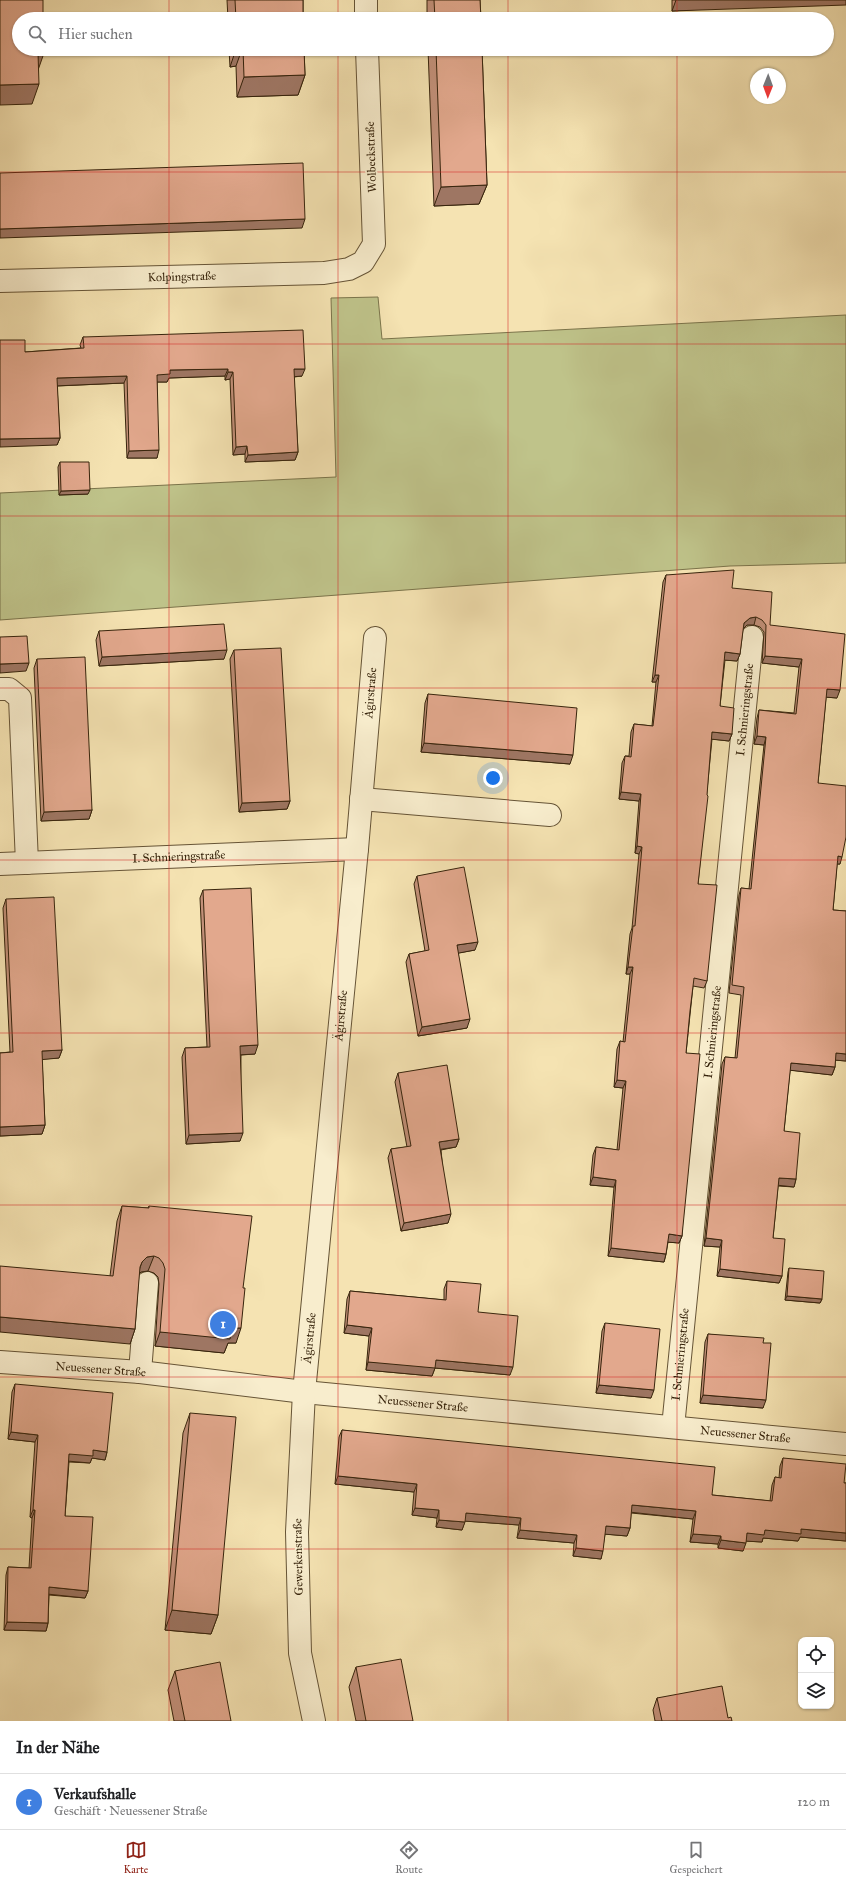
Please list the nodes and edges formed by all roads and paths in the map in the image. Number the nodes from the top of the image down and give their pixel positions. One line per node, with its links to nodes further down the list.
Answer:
1 (366, 0): 2 (street)
2 (366, 12)
3 (367, 56): 4 (street, Wolbeckstraße)
4 (363, 262): 5 (street, Kolpingstraße)
5 (0, 281)
6 (752, 637): 18 (street, I. Schnieringstraße)
7 (375, 638): 9 (street, Ägirstraße)
8 (0, 689): 12 (street)
9 (361, 798): 10 (street); 11 (street, Ägirstraße)
10 (550, 815)
11 (357, 849): 12 (street, I. Schnieringstraße); 17 (street, Ägirstraße)
12 (27, 863): 13 (street, I. Schnieringstraße)
13 (0, 864)
14 (147, 1282): 16 (street)
15 (0, 1362): 16 (street, Neuessener Straße)
16 (140, 1372): 17 (street, Neuessener Straße)
17 (304, 1392): 18 (street, Neuessener Straße); 20 (street, Gewerkenstraße)
18 (673, 1427): 19 (street, Neuessener Straße)
19 (846, 1444)
20 (314, 1721)

